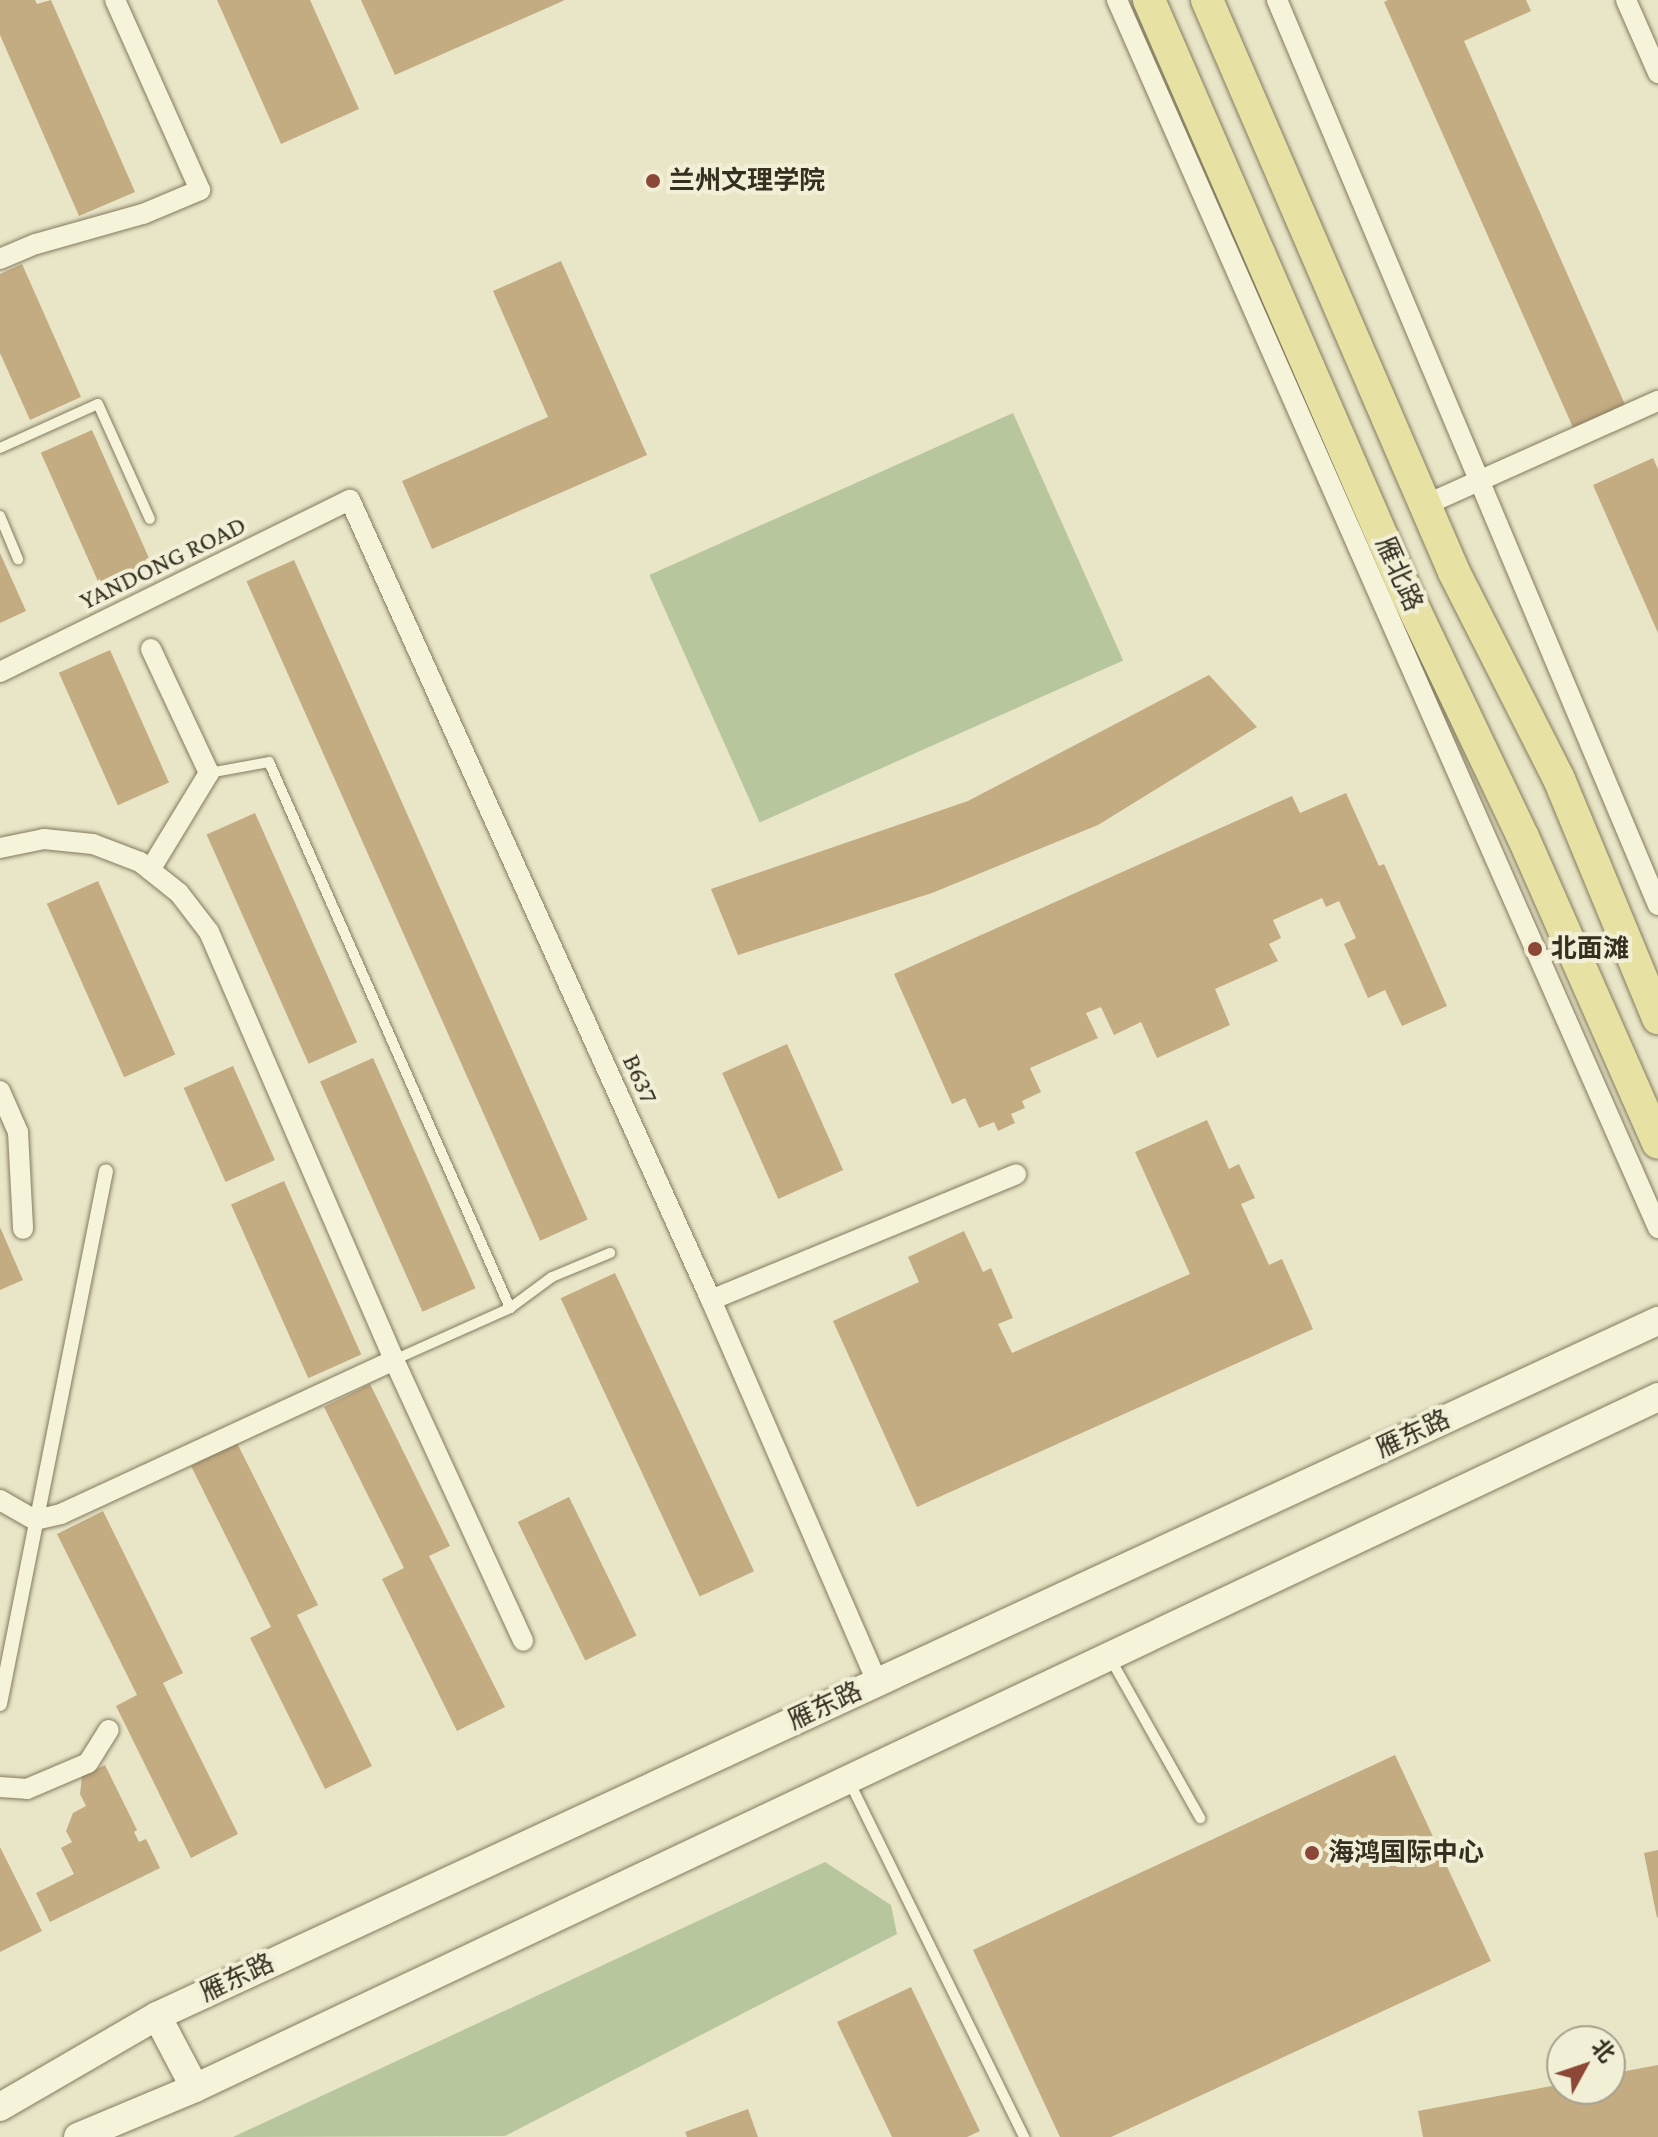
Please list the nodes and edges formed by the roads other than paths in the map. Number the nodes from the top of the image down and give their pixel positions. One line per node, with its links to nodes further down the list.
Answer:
1 (115, 0): 8 (street)
2 (1117, 0): 28 (street)
3 (1149, 0): 25 (main road, 雁北路)
4 (1207, 0): 13 (main road, 雁北路)
5 (1277, 0): 11 (street)
6 (1626, 0): 7 (street)
7 (1658, 73)
8 (0, 259)
9 (1658, 401): 11 (street)
10 (0, 448): 15 (lane)
11 (1480, 481): 13 (street); 22 (street)
12 (350, 500): 18 (street, YANDONG ROAD); 31 (street, B637)
13 (1425, 505): 23 (main road, 雁北路)
14 (0, 516): 16 (lane)
15 (150, 519)
16 (18, 559)
17 (151, 649): 19 (street)
18 (0, 672)
19 (209, 773): 21 (street); 32 (lane)
20 (0, 848): 21 (street)
21 (150, 870): 34 (street)
22 (1658, 905)
23 (1658, 1018)
24 (0, 1091): 29 (street)
25 (1658, 1143)
26 (106, 1171): 37 (street)
27 (1016, 1174): 31 (street)
28 (1658, 1228)
29 (23, 1229)
30 (610, 1253): 32 (lane)
31 (711, 1300): 40 (street, B637)
32 (510, 1308): 34 (lane)
33 (1658, 1321): 40 (main road, 雁东路)
34 (394, 1360): 37 (street); 38 (street)
35 (1658, 1397): 39 (main road)
36 (0, 1500): 37 (street)
37 (35, 1520): 41 (street)
38 (523, 1641)
39 (1109, 1656): 43 (main road); 45 (lane)
40 (877, 1682): 46 (main road, 雁东路)
41 (0, 1704)
42 (109, 1730): 44 (street)
43 (848, 1779): 47 (main road); 50 (lane)
44 (0, 1787)
45 (1200, 1818)
46 (157, 2016): 47 (main road); 48 (main road, 雁东路)
47 (195, 2088): 49 (main road)
48 (0, 2107)
49 (78, 2137)
50 (1024, 2137)

